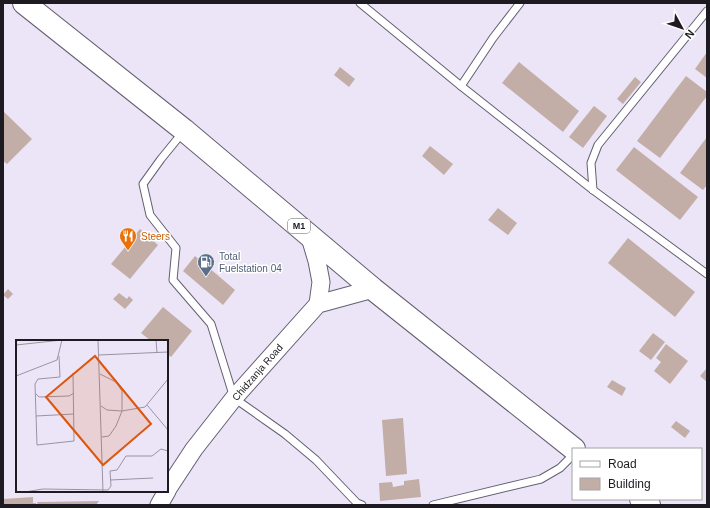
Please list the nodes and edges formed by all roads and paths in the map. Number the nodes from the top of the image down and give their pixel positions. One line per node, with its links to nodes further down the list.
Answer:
1 (24, 3): 6 (highway, M1)
2 (360, 3): 5 (lane)
3 (520, 3): 5 (lane)
4 (707, 11): 7 (lane)
5 (461, 86): 7 (lane)
6 (184, 130): 8 (highway, M1); 12 (lane)
7 (593, 190): 9 (lane)
8 (310, 234): 10 (highway, M1); 11 (street)
9 (707, 274)
10 (373, 289): 11 (street); 13 (highway, M1)
11 (318, 304): 12 (street, Chidzanja Road)
12 (234, 398): 15 (street, Chidzanja Road); 18 (lane)
13 (573, 448)
14 (572, 457): 19 (lane)
15 (168, 489)
16 (166, 492): 17 (street, Chidzanja Road)
17 (159, 505)
18 (362, 505)
19 (433, 505)

